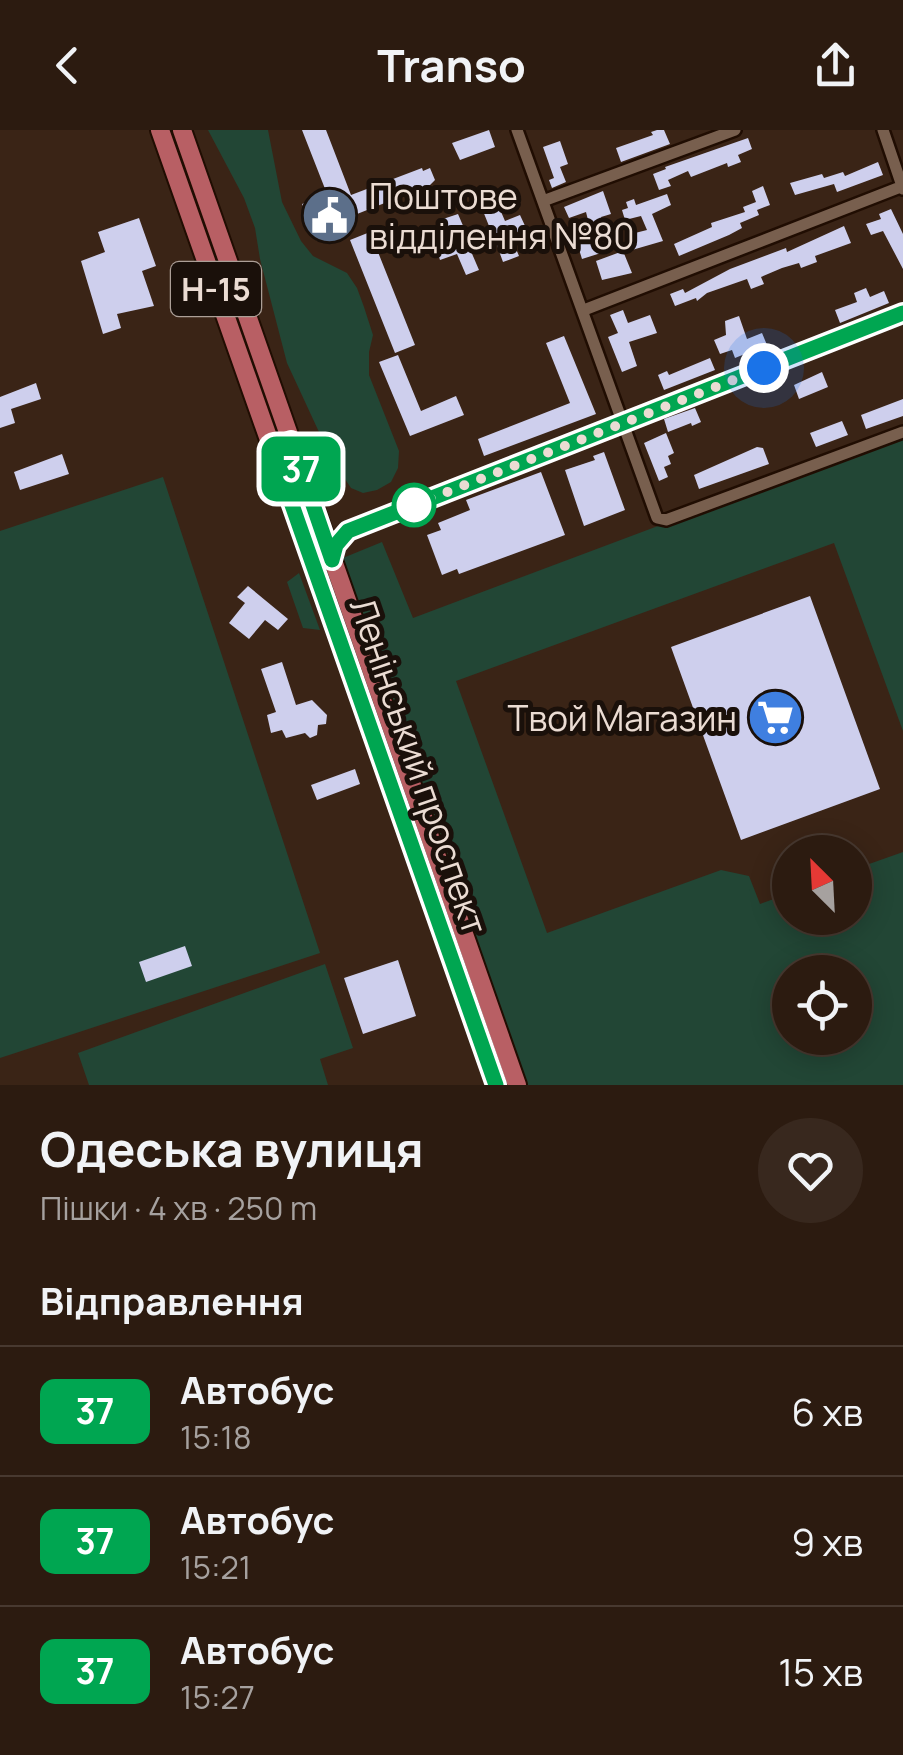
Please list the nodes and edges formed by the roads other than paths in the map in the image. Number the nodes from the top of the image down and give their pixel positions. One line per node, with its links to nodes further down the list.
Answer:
1 (160, 130): 13 (main road, Ленінський проспект / Н-15)
2 (182, 130): 12 (main road, Ленінський проспект / Н-15)
3 (517, 130): 7 (street)
4 (735, 130): 7 (street)
5 (882, 130): 6 (street)
6 (903, 187): 8 (street)
7 (543, 201): 8 (street)
8 (584, 310): 10 (street)
9 (903, 313): 10 (street)
10 (625, 422): 11 (street); 15 (street)
11 (903, 432)
12 (291, 441): 13 (main road); 14 (main road, Ленінський проспект / Н-15)
13 (272, 448): 17 (main road, Ленінський проспект / Н-15)
14 (318, 517): 15 (street); 16 (main road, Ленінський проспект / Н-15)
15 (348, 531): 16 (street)
16 (332, 560): 18 (main road, Ленінський проспект / Н-15)
17 (496, 1085)
18 (517, 1085)

